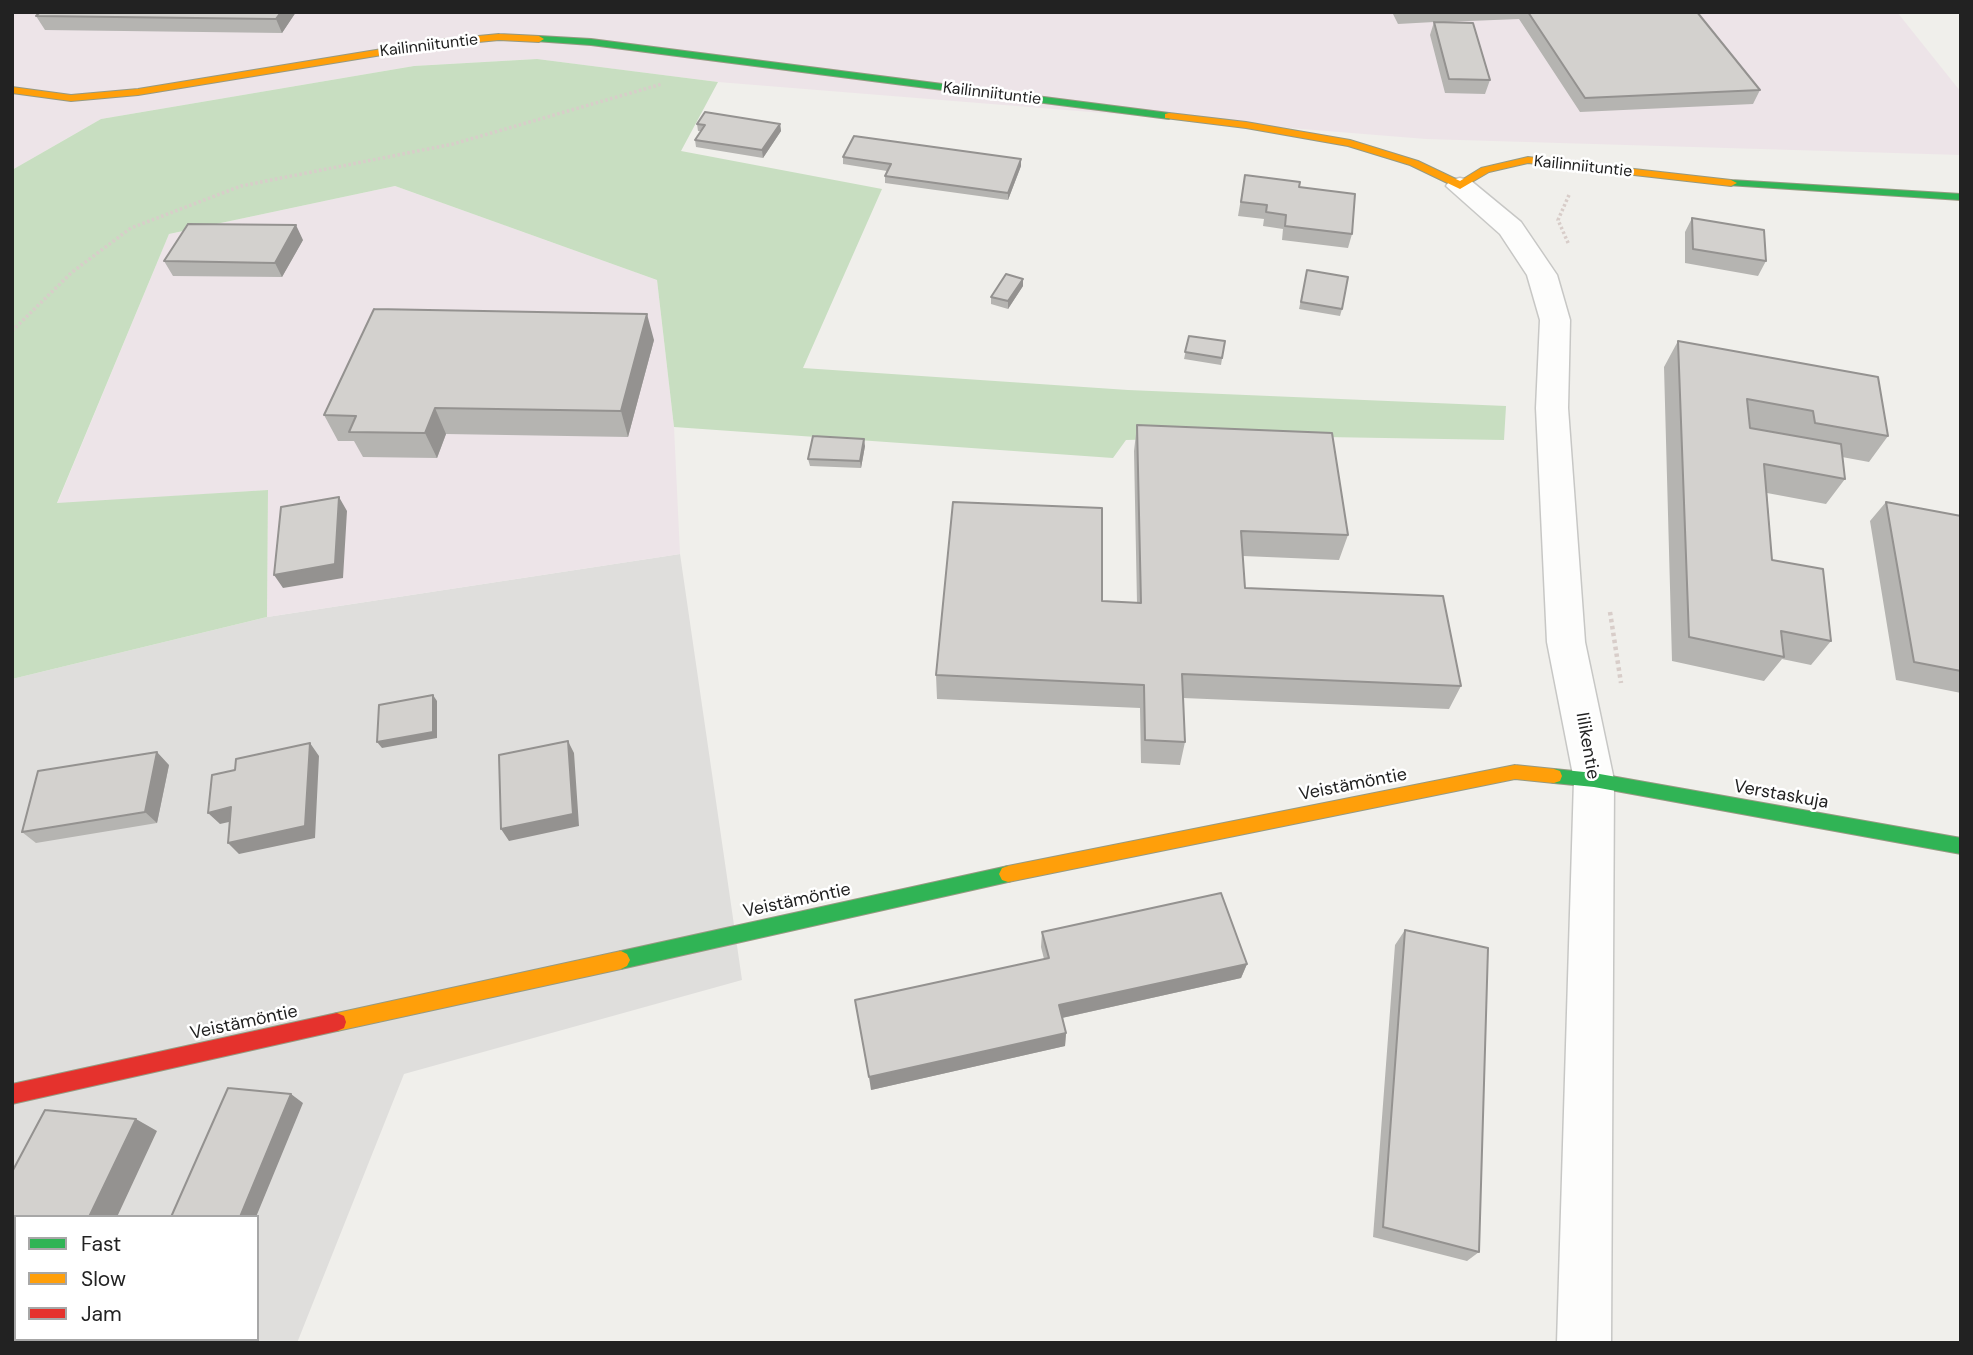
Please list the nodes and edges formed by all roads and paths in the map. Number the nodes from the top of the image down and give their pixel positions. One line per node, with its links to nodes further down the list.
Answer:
1 (667, 83): 7 (path)
2 (15, 94): 3 (street, Kailinniituntie)
3 (1460, 186): 4 (street, Kailinniituntie); 5 (street, Iilikentie)
4 (1961, 197)
5 (1511, 228): 6 (path); 10 (street, Iilikentie)
6 (1574, 257)
7 (12, 331)
8 (1609, 609): 9 (path)
9 (1623, 692)
10 (1594, 780): 11 (street, Verstaskuja); 12 (street, Veistämöntie); 13 (street, Iilikentie)
11 (1961, 846)
12 (12, 1094)
13 (1584, 1343)

